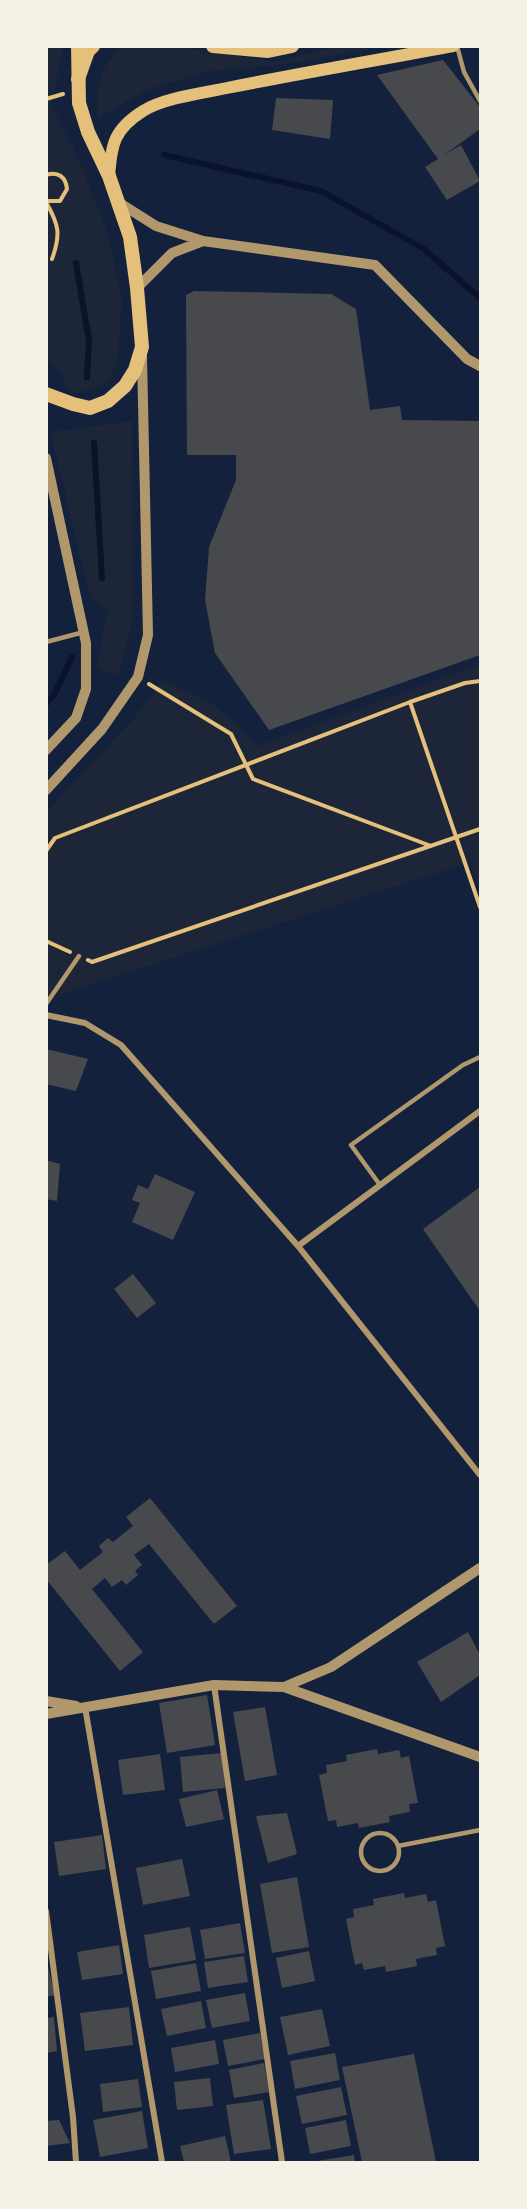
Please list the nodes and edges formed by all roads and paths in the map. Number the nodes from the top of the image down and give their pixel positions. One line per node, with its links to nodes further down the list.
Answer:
1 (78, 46): 6 (main road)
2 (93, 46): 6 (main road)
3 (213, 46): 4 (main road)
4 (292, 46)
5 (455, 46): 7 (lane); 9 (main road)
6 (78, 79): 9 (main road)
7 (480, 101)
8 (46, 175): 10 (path)
9 (109, 176): 11 (main road)
10 (46, 201): 13 (path)
11 (118, 202): 12 (street); 14 (main road)
12 (203, 241): 14 (street); 16 (street)
13 (52, 259)
14 (137, 288): 15 (main road)
15 (142, 347): 17 (main road); 21 (street)
16 (480, 366)
17 (46, 394)
18 (46, 458): 19 (street)
19 (84, 632): 20 (lane); 24 (street)
20 (46, 642)
21 (138, 677): 25 (path); 26 (street)
22 (480, 681): 23 (path)
23 (410, 702): 25 (path); 28 (path)
24 (46, 750)
25 (247, 764): 29 (path); 30 (path)
26 (46, 790)
27 (480, 830): 28 (path)
28 (457, 837): 29 (path); 31 (path)
29 (431, 846): 33 (path)
30 (46, 850)
31 (480, 907)
32 (46, 941): 33 (path)
33 (79, 956): 34 (lane)
34 (46, 1004)
35 (46, 1015): 39 (street)
36 (480, 1056): 38 (lane)
37 (480, 1111): 38 (street)
38 (380, 1185): 39 (street)
39 (298, 1246): 40 (street)
40 (480, 1475)
41 (480, 1568): 43 (street)
42 (214, 1685): 43 (street); 45 (street); 53 (street)
43 (284, 1687): 47 (street)
44 (46, 1701): 45 (street)
45 (85, 1707): 46 (street); 52 (street)
46 (46, 1714)
47 (480, 1757)
48 (480, 1830): 49 (lane)
49 (398, 1846): 49 (lane)
50 (46, 1911): 51 (street)
51 (76, 2163)
52 (162, 2163)
53 (282, 2163)

